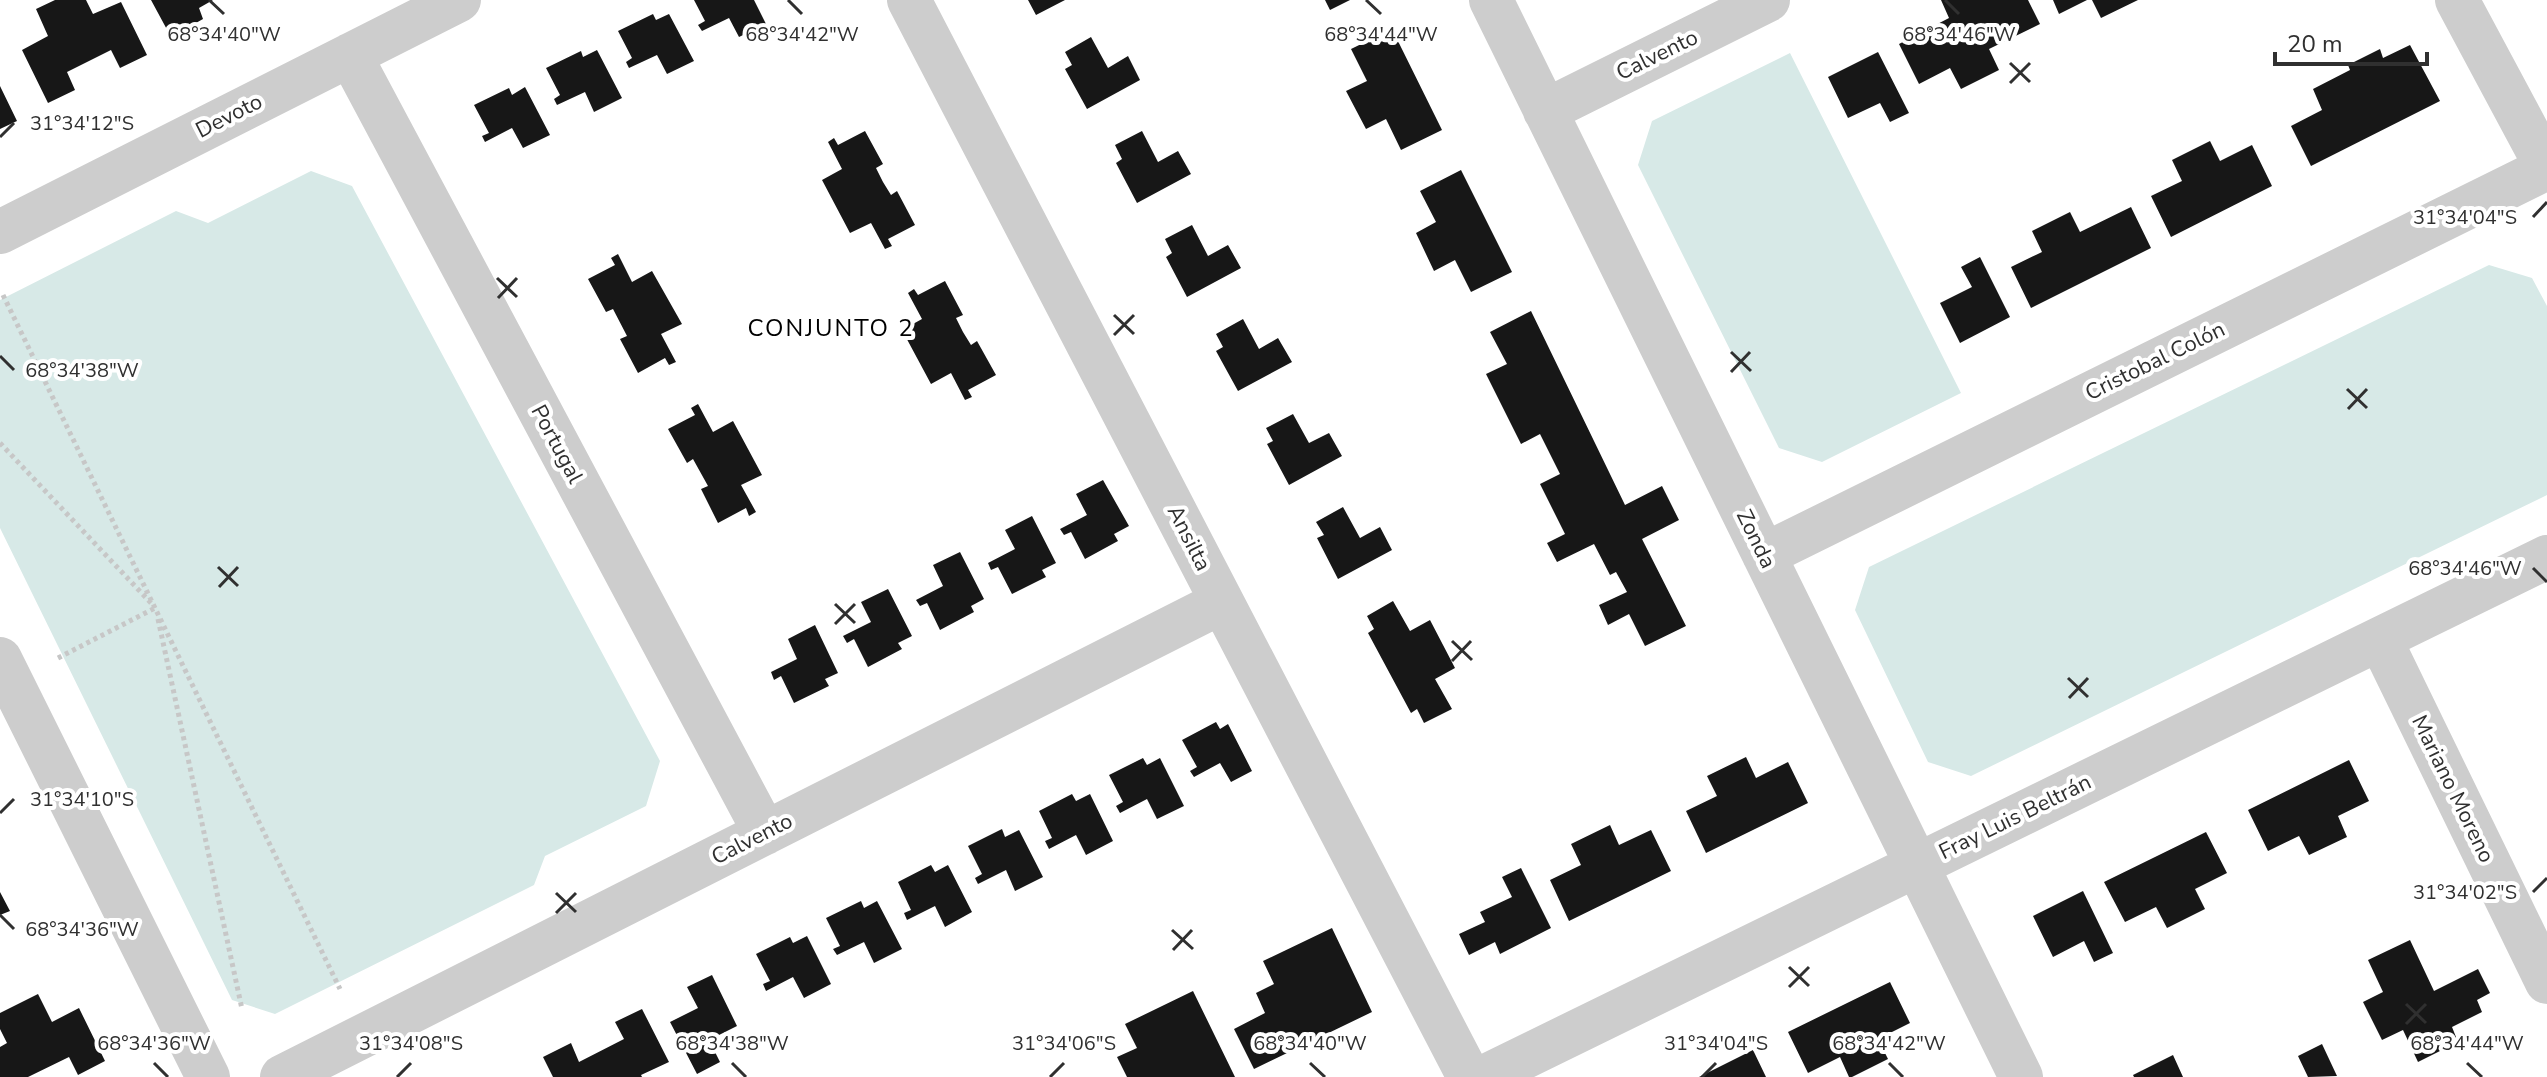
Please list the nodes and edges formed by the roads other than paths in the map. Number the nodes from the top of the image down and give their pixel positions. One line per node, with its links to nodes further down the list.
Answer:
1 (459, 0): 6 (street, Devoto)
2 (909, 0): 12 (street, Ansilta)
3 (1491, 0): 7 (street, Zonda)
4 (1768, 0): 7 (street, Calvento)
5 (2457, 0): 8 (street)
6 (350, 55): 9 (street, Devoto); 15 (street, Portugal)
7 (1545, 111): 10 (street, Zonda)
8 (2547, 168): 10 (street, Cristobal Colón)
9 (0, 232)
10 (1764, 555): 16 (street, Zonda)
11 (2547, 557): 13 (street, Fray Luis Beltrán)
12 (1222, 602): 15 (street, Calvento); 20 (street, Ansilta)
13 (2380, 639): 16 (street, Fray Luis Beltrán); 17 (street, Mariano Moreno)
14 (0, 659): 18 (street)
15 (765, 833): 19 (street, Calvento)
16 (1916, 865): 21 (street, Fray Luis Beltrán); 22 (street, Zonda)
17 (2547, 982)
18 (208, 1077)
19 (282, 1077)
20 (1469, 1077)
21 (1484, 1077)
22 (2021, 1077)

